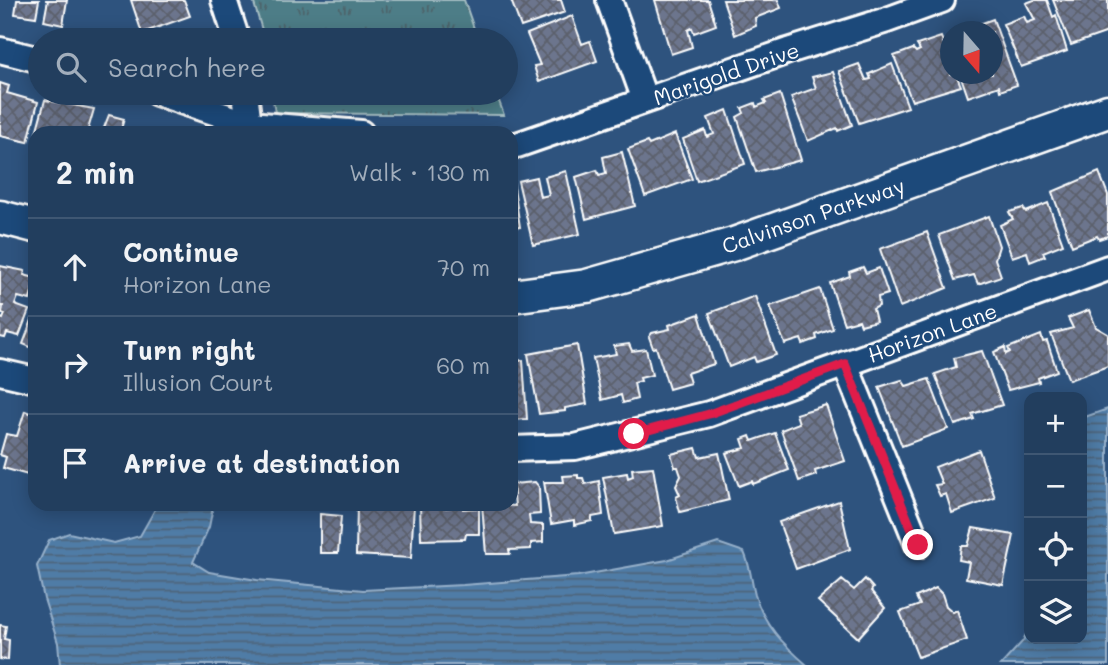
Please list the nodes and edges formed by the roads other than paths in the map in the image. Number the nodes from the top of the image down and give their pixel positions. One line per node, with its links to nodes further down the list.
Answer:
1 (224, 0): 5 (street)
2 (609, 0): 8 (street)
3 (942, 0): 4 (street, Marigold Drive)
4 (883, 10): 8 (street, Marigold Drive)
5 (233, 28)
6 (0, 50): 7 (street)
7 (28, 57)
8 (645, 100): 14 (street, Marigold Drive)
9 (187, 105): 12 (street)
10 (246, 105): 13 (street)
11 (1108, 111): 18 (main road, Calvinson Parkway)
12 (240, 126)
13 (248, 126)
14 (518, 145)
15 (0, 217): 16 (main road)
16 (28, 224)
17 (1108, 268): 19 (street, Horizon Lane)
18 (518, 295)
19 (845, 364): 22 (street, Horizon Lane); 23 (street)
20 (0, 372): 21 (street)
21 (28, 378)
22 (518, 449)
23 (918, 545)

